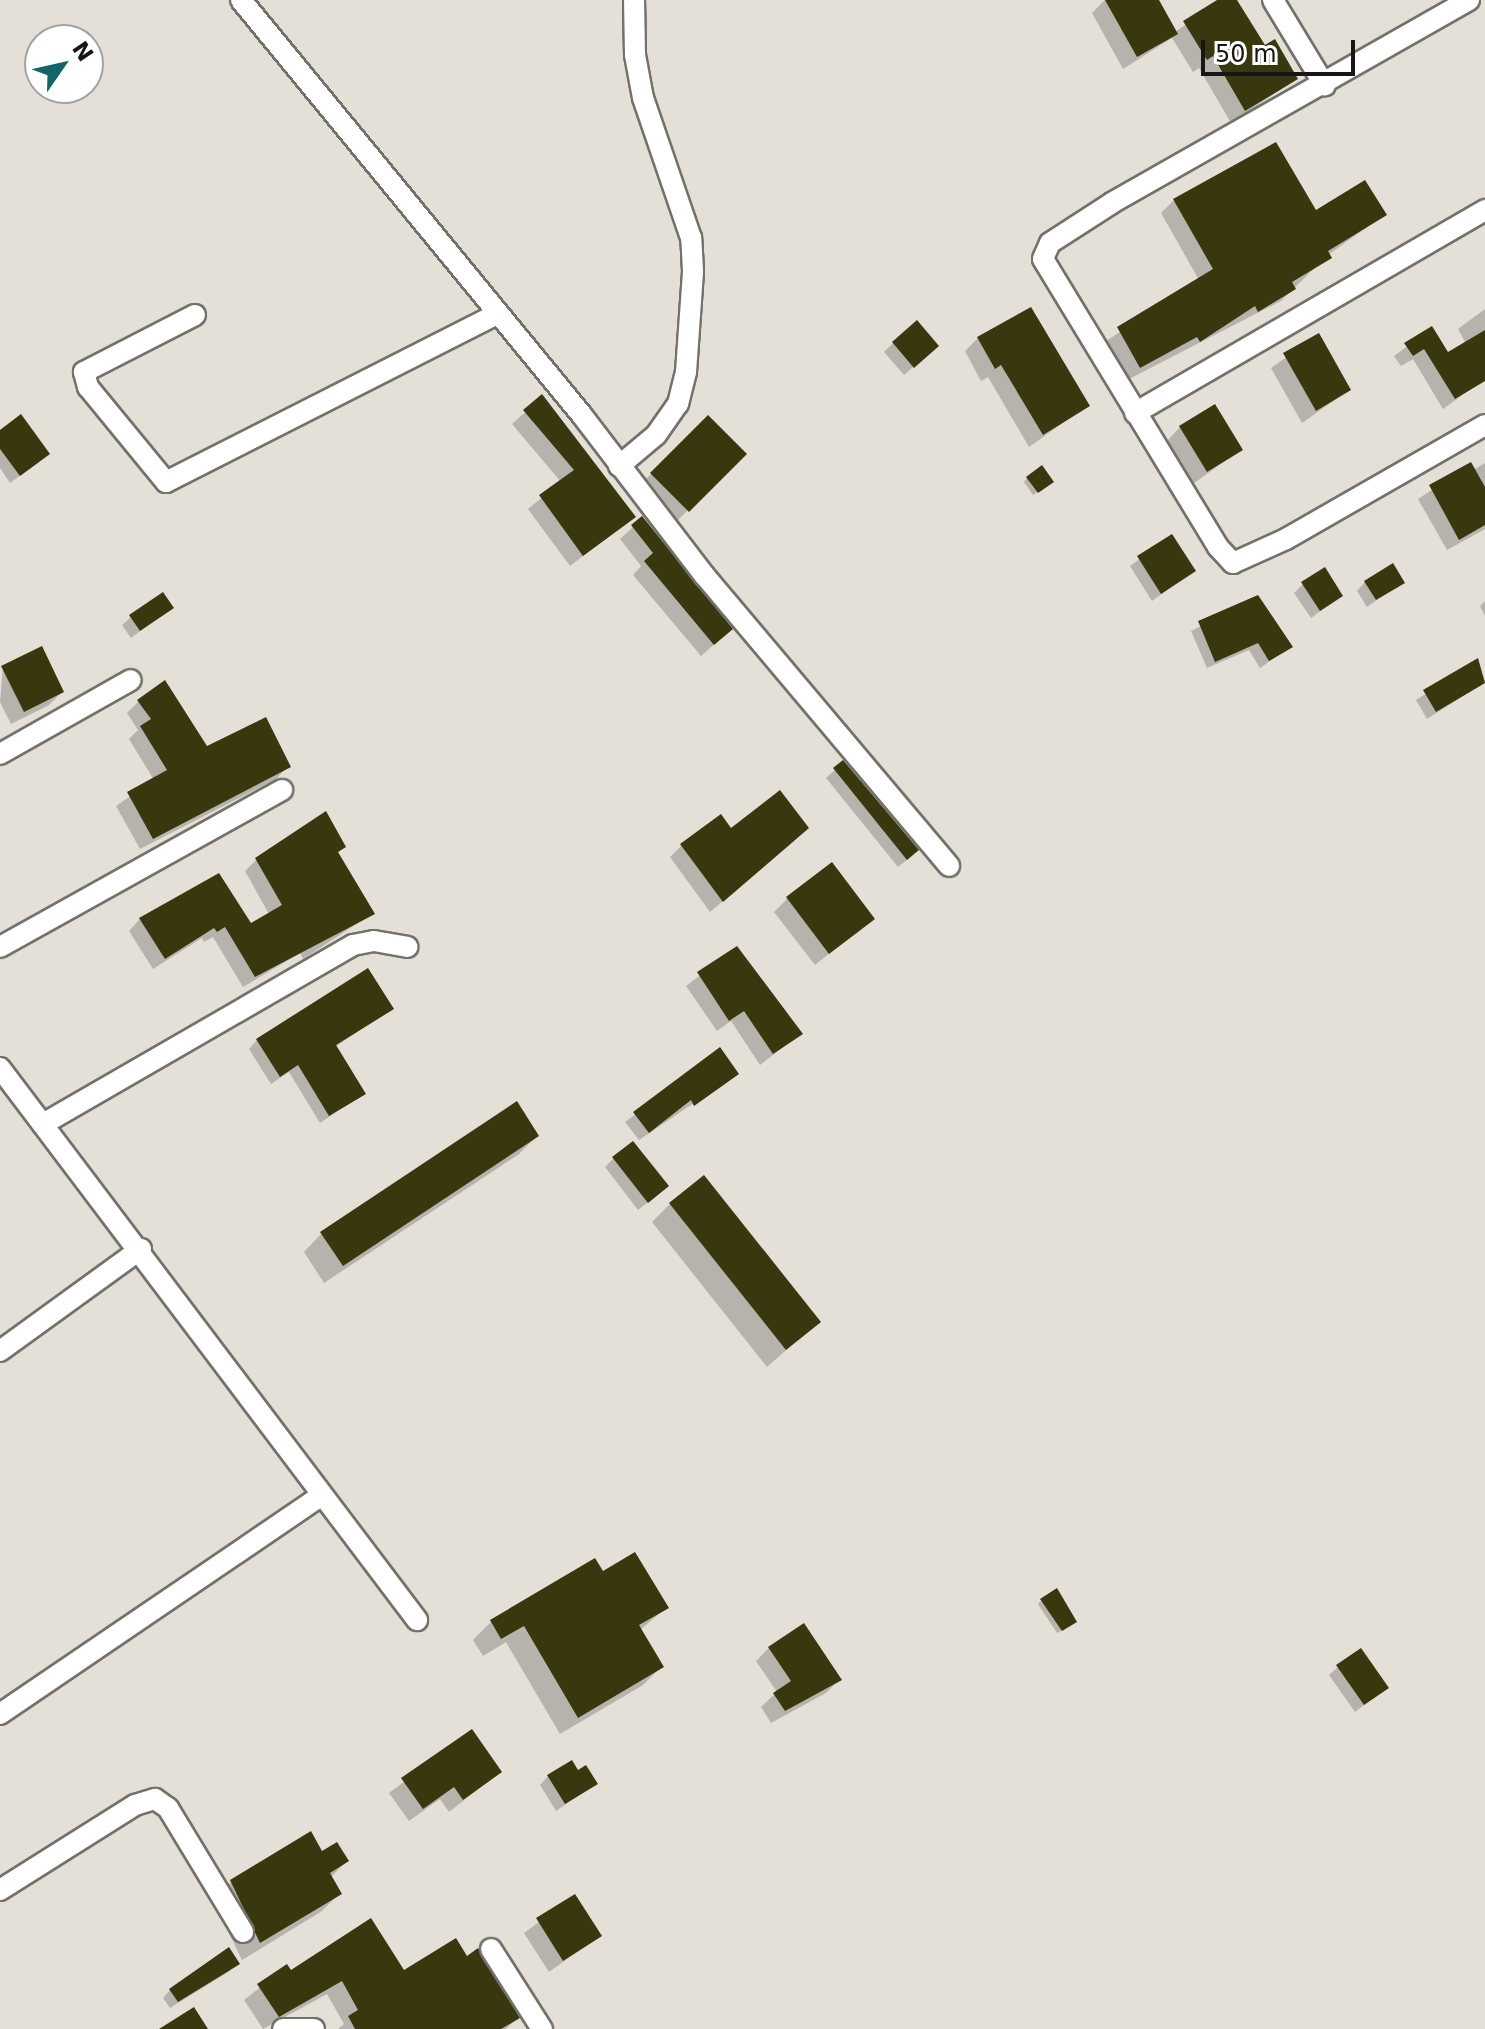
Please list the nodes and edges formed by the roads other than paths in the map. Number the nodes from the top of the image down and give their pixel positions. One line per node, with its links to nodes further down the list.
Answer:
1 (241, 0): 7 (street)
2 (634, 0): 11 (street)
3 (1273, 0): 5 (street)
4 (1469, 0): 5 (street)
5 (1325, 86): 9 (street)
6 (1485, 210): 9 (street)
7 (497, 314): 8 (street); 11 (street)
8 (195, 315)
9 (1135, 413): 10 (street)
10 (1485, 425)
11 (619, 466): 15 (street)
12 (131, 680): 13 (street)
13 (0, 754)
14 (282, 790): 16 (street)
15 (949, 866)
16 (0, 947)
17 (407, 947): 19 (street)
18 (0, 1068): 19 (street)
19 (43, 1124): 20 (street)
20 (141, 1249): 21 (street); 22 (street)
21 (0, 1351)
22 (322, 1495): 23 (street); 24 (street)
23 (417, 1620)
24 (0, 1714)
25 (0, 1890): 26 (street)
26 (243, 1932)
27 (491, 1949): 30 (street)
28 (283, 2029): 29 (street)
29 (314, 2029)
30 (542, 2029)

